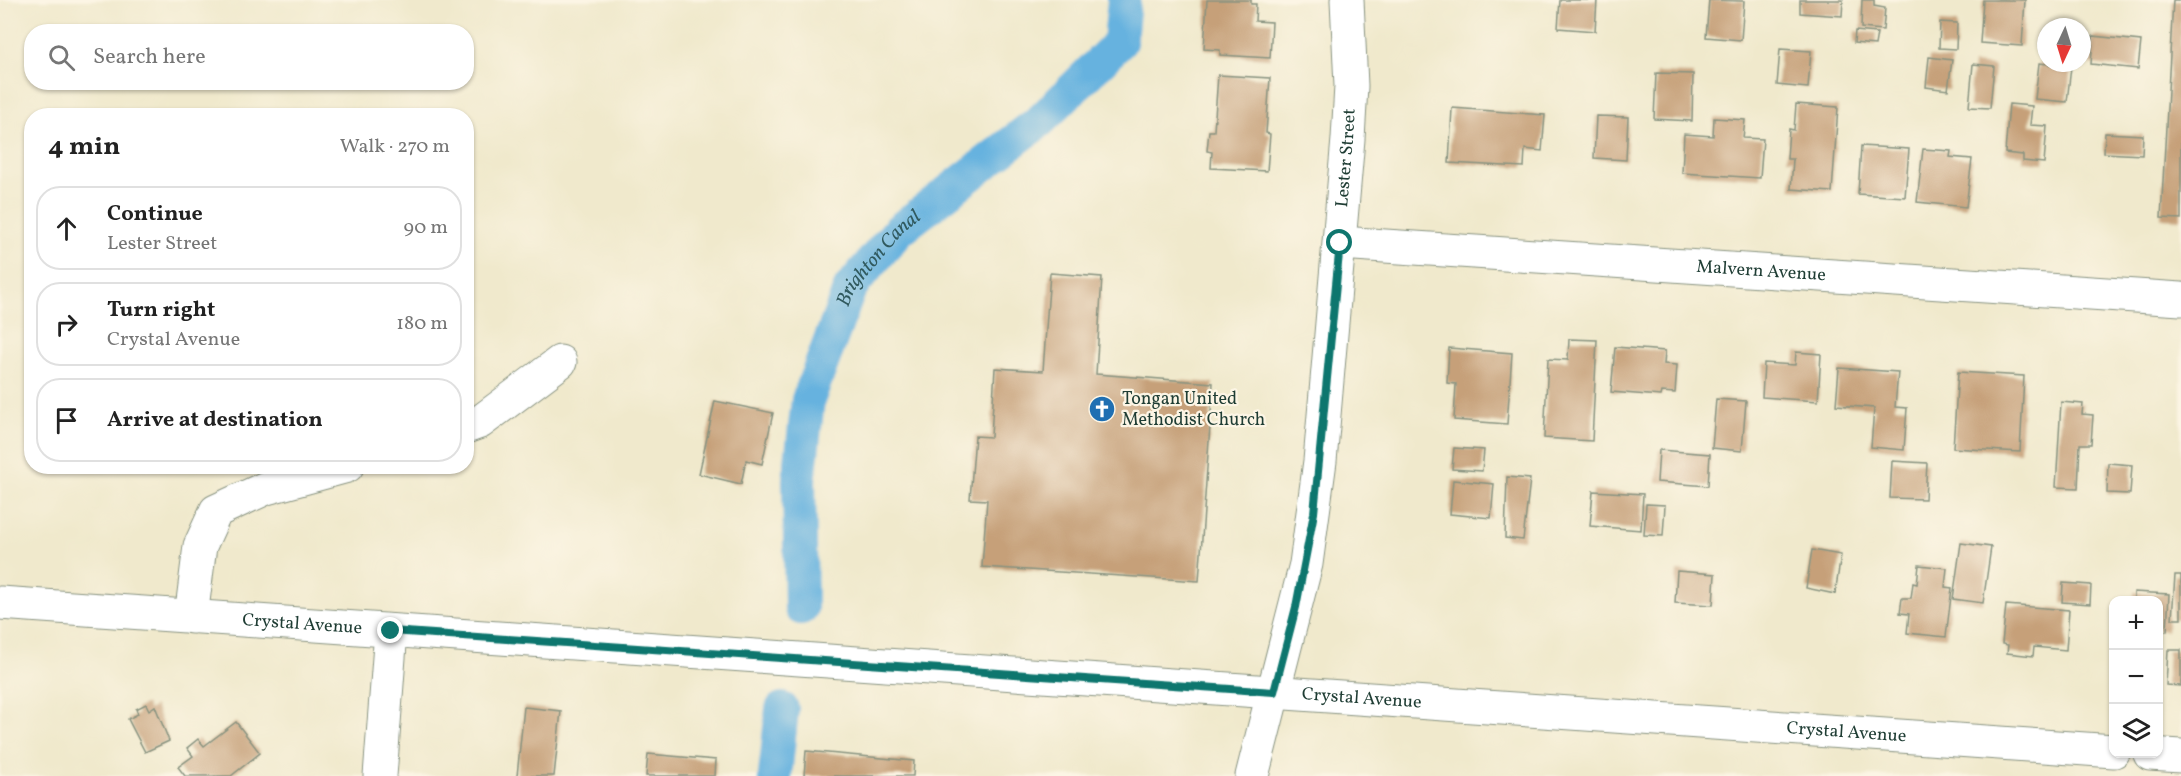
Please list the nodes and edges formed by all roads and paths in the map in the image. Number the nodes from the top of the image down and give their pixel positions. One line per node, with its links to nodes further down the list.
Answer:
1 (1347, 0): 2 (street, Lester Street)
2 (1340, 243): 3 (street, Malvern Avenue); 10 (street, Lester Street)
3 (2181, 299)
4 (560, 362): 5 (street)
5 (474, 424)
6 (318, 474): 8 (street)
7 (0, 603): 8 (street, Crystal Avenue)
8 (191, 616): 9 (street, Crystal Avenue)
9 (391, 631): 10 (street, Crystal Avenue); 14 (street)
10 (1274, 692): 11 (street, Crystal Avenue); 15 (street, Lester Street)
11 (2109, 751)
12 (2163, 754): 13 (street)
13 (2181, 756)
14 (380, 776)
15 (1252, 776)

